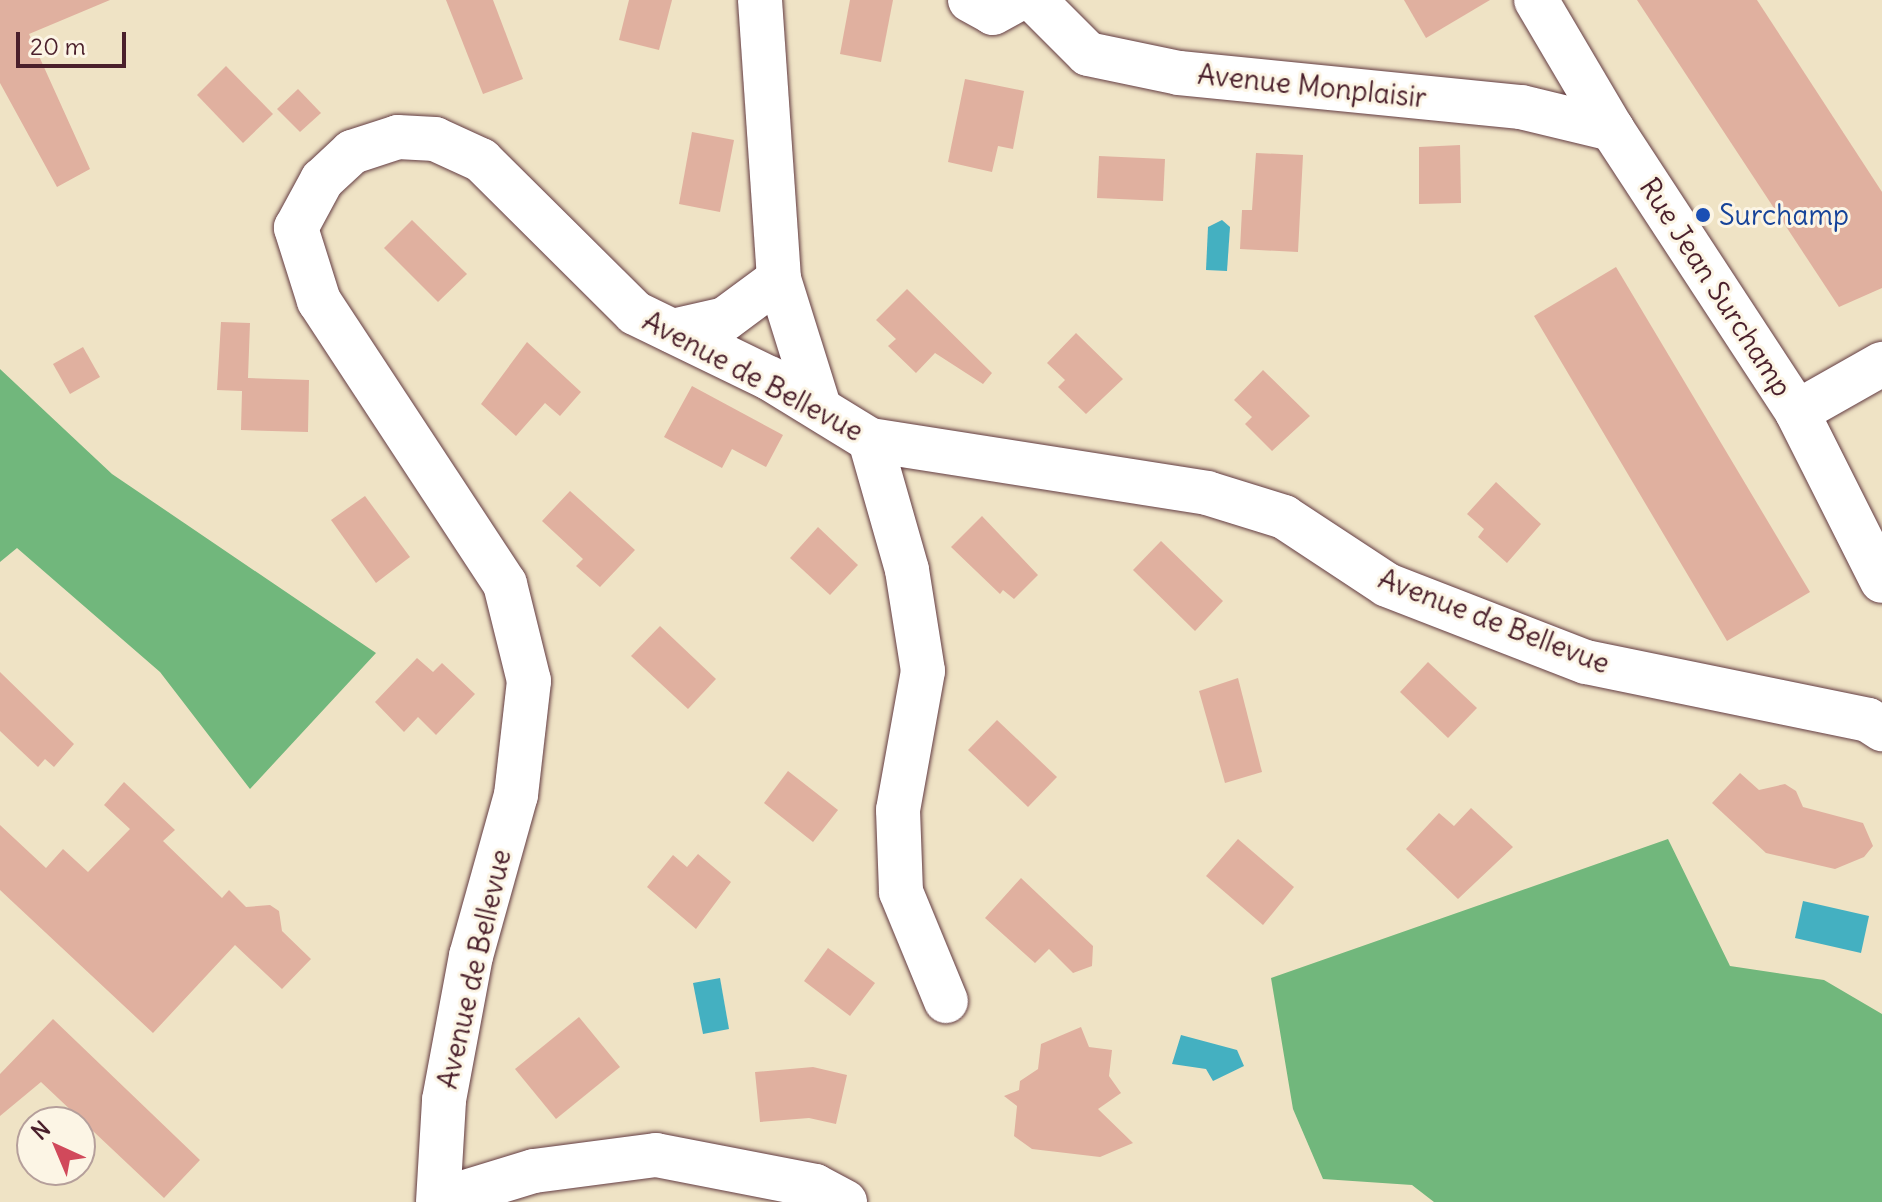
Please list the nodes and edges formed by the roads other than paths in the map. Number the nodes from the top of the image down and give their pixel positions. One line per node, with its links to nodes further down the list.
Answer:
1 (760, 0): 7 (street)
2 (970, 0): 3 (street)
3 (1016, 0)
4 (1034, 0): 6 (street, Avenue Monplaisir)
5 (1536, 0): 6 (street, Rue Jean Surchamp)
6 (1612, 129): 11 (street, Rue Jean Surchamp)
7 (779, 279): 8 (street); 10 (street)
8 (673, 331): 10 (street, Avenue de Bellevue); 16 (street, Avenue de Bellevue)
9 (1882, 364): 11 (street)
10 (819, 407): 12 (street, Avenue de Bellevue)
11 (1797, 412): 13 (street, Rue Jean Surchamp)
12 (870, 440): 14 (street, Avenue de Bellevue); 15 (street)
13 (1882, 581)
14 (1882, 729)
15 (946, 1001)
16 (438, 1201): 17 (street)
17 (845, 1202)

